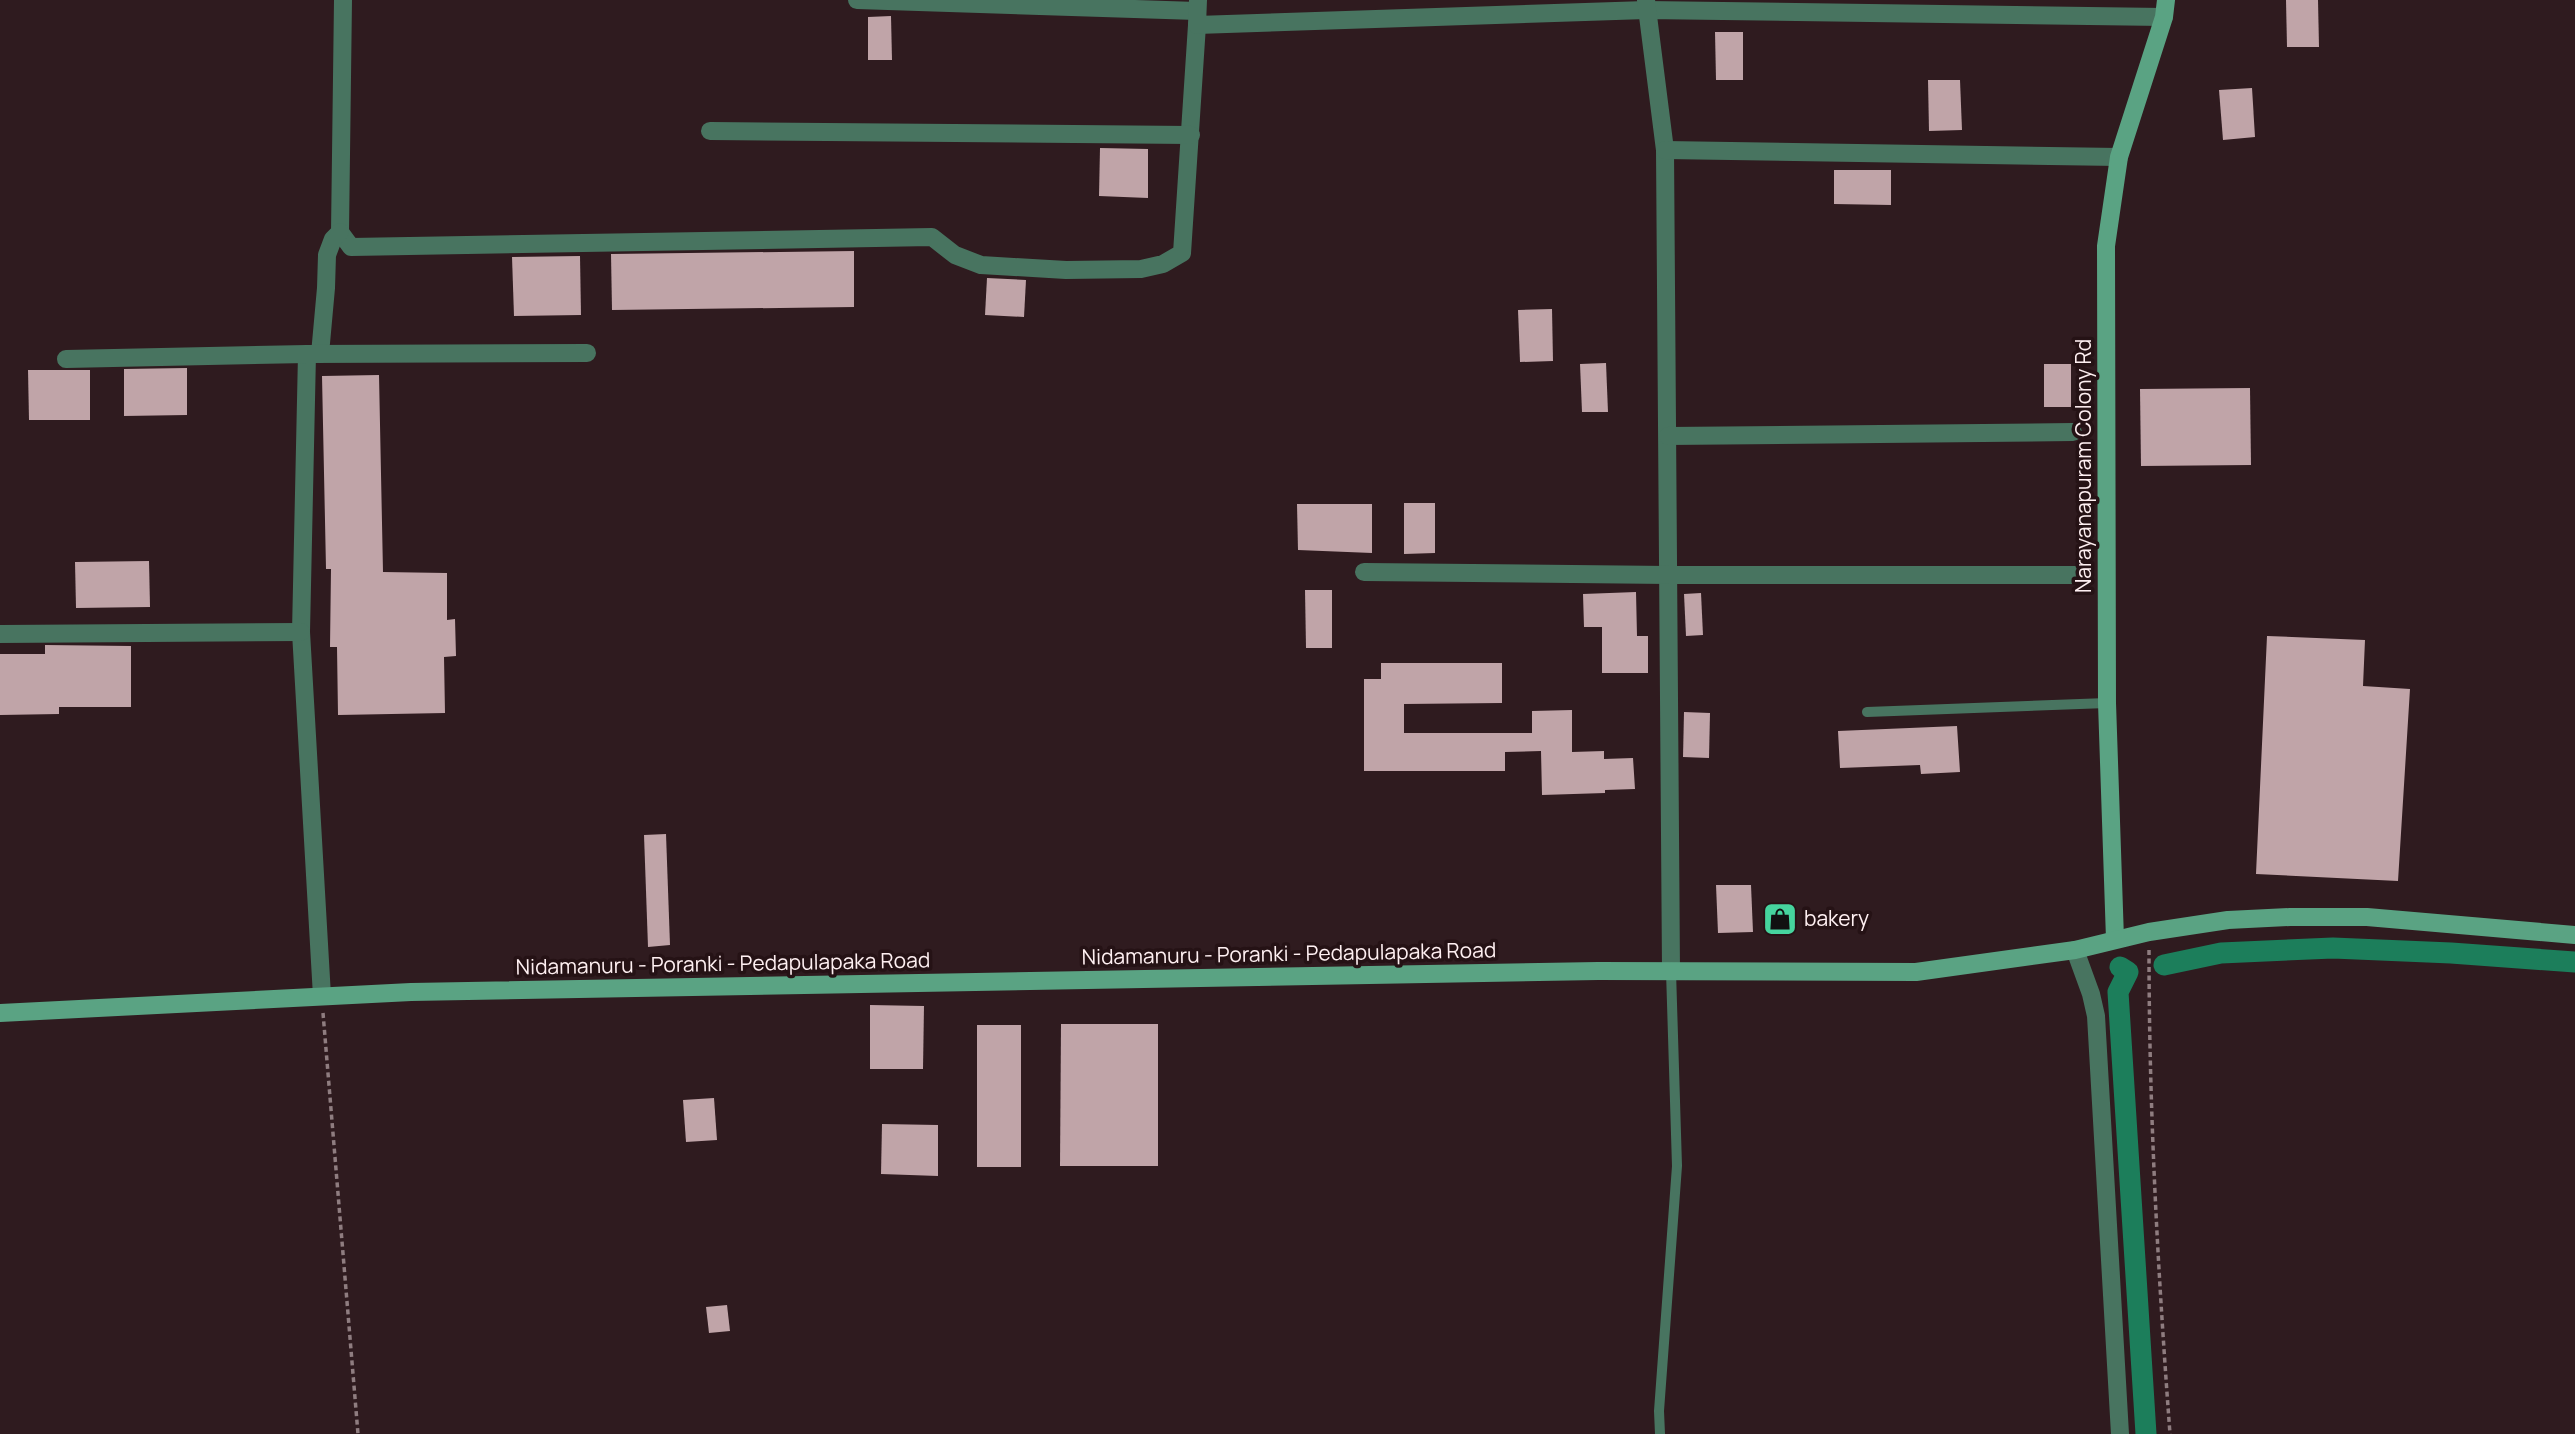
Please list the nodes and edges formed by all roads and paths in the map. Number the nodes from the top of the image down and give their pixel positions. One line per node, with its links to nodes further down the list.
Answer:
1 (343, 0): 10 (street)
2 (857, 0): 5 (street)
3 (1646, 5): 4 (street); 5 (street); 8 (street)
4 (2165, 9): 9 (main road, Narayanapuram Colony Rd)
5 (1197, 12): 7 (street)
6 (710, 131): 7 (street)
7 (1191, 135): 10 (street)
8 (1665, 150): 9 (street); 15 (street)
9 (2119, 157): 21 (main road, Narayanapuram Colony Rd)
10 (340, 232): 12 (street)
11 (587, 353): 12 (street)
12 (313, 354): 13 (street); 19 (street)
13 (65, 359)
14 (2073, 432): 15 (street)
15 (1668, 436): 17 (street)
16 (1364, 572): 17 (street)
17 (1669, 575): 18 (street); 27 (street)
18 (2082, 575)
19 (301, 632): 20 (street); 28 (street)
20 (0, 634)
21 (2108, 703): 22 (lane); 25 (main road, Narayanapuram Colony Rd)
22 (1867, 712)
23 (2149, 932): 24 (main road, Nidamanuru - Poranki - Pedapulapaka Road); 25 (main road, Nidamanuru - Poranki - Pedapulapaka Road); 33 (path)
24 (2575, 935)
25 (2115, 939): 26 (main road, Nidamanuru - Poranki - Pedapulapaka Road)
26 (2075, 950): 27 (main road, Nidamanuru - Poranki - Pedapulapaka Road); 32 (street)
27 (1671, 971): 28 (main road, Nidamanuru - Poranki - Pedapulapaka Road); 31 (lane)
28 (322, 996): 29 (main road, Nidamanuru - Poranki - Pedapulapaka Road); 30 (path)
29 (0, 1013)
30 (358, 1434)
31 (1660, 1434)
32 (2120, 1434)
33 (2170, 1434)

